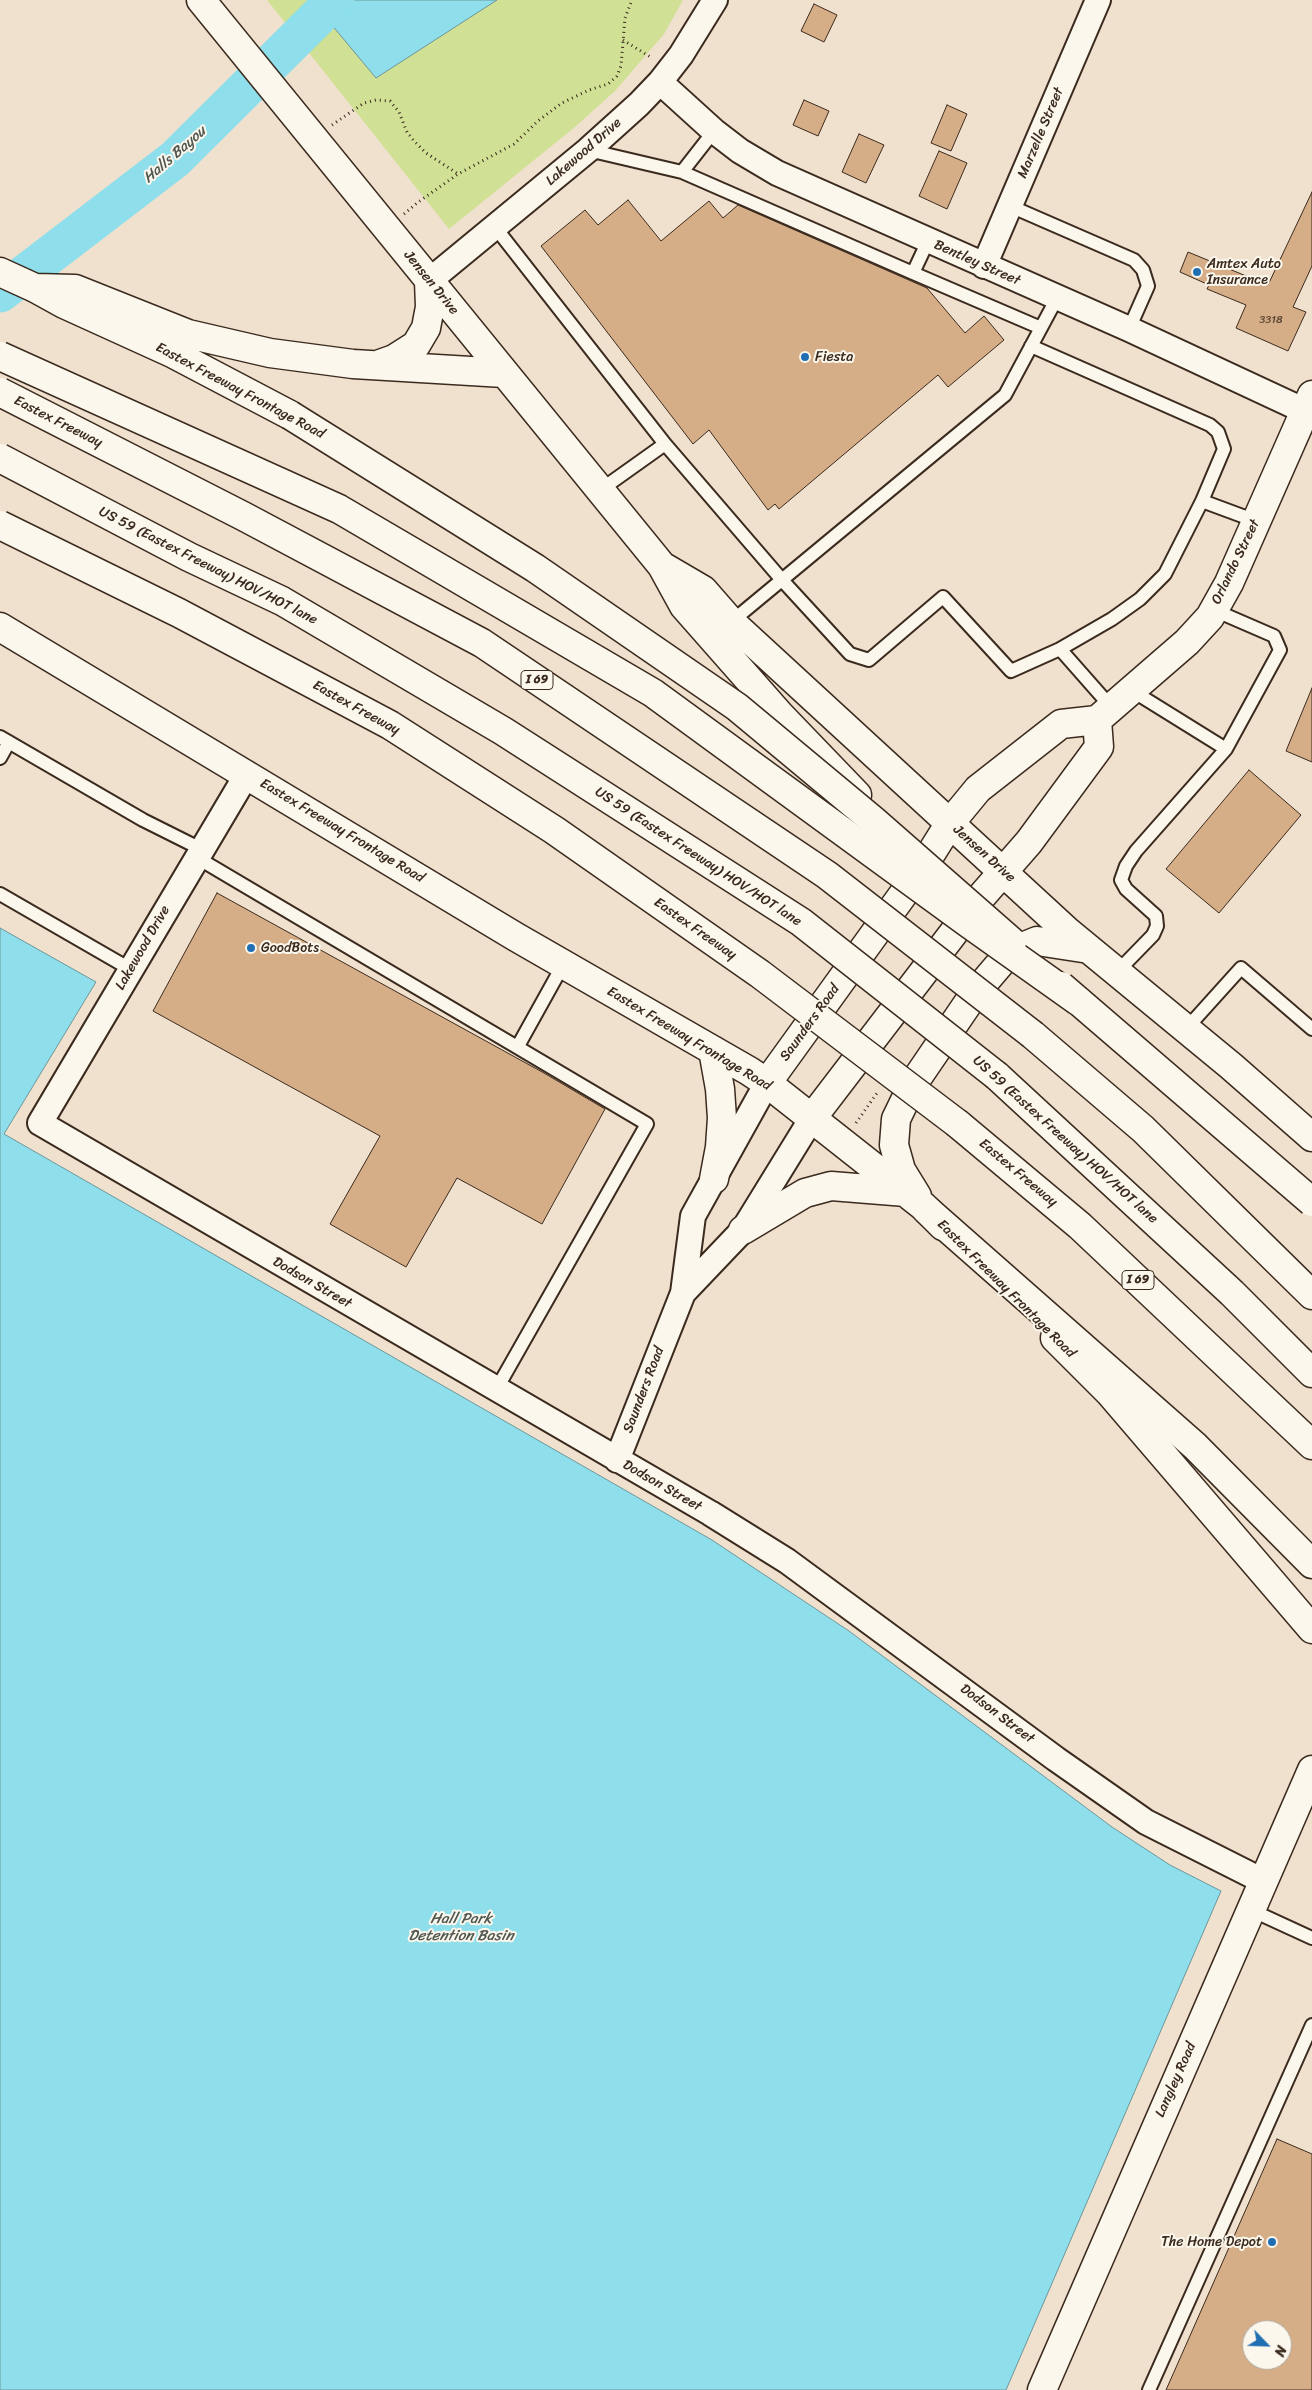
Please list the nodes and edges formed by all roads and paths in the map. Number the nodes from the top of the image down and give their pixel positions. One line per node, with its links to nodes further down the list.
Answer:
1 (632, 0): 5 (path)
2 (714, 0): 6 (street, Lakewood Drive)
3 (1098, 0): 12 (street, Marzelle Street)
4 (209, 10): 8 (main road, Jensen Drive)
5 (623, 40): 6 (path); 11 (path)
6 (665, 76): 7 (street, Bentley Street); 9 (street, Lakewood Drive)
7 (714, 132): 10 (lane); 15 (street, Bentley Street)
8 (309, 133): 11 (path); 14 (main road, Jensen Drive)
9 (588, 150): 10 (lane); 13 (street, Lakewood Drive)
10 (682, 172): 18 (lane)
11 (458, 174): 14 (path)
12 (1010, 206): 16 (street, Marzelle Street); 22 (lane)
13 (495, 227): 19 (street, Lakewood Drive); 30 (lane)
14 (388, 230): 19 (main road, Jensen Drive)
15 (928, 241): 16 (street, Bentley Street); 18 (lane)
16 (984, 266): 20 (street, Bentley Street)
17 (0, 272): 23 (main road, Eastex Freeway Frontage Road)
18 (913, 273): 21 (lane)
19 (429, 281): 26 (main road); 27 (main road, Jensen Drive)
20 (1057, 298): 21 (lane); 22 (street, Bentley Street)
21 (1040, 328): 24 (lane)
22 (1129, 329): 29 (street, Bentley Street)
23 (181, 344): 26 (main road); 56 (main road, Eastex Freeway Frontage Road, bridge)
24 (1031, 346): 33 (lane); 37 (lane)
25 (0, 356): 56 (main road, bridge)
26 (379, 364): 27 (main road)
27 (504, 374): 32 (main road, Jensen Drive)
28 (0, 392): 70 (main road, Eastex Freeway / I 69, bridge)
29 (1310, 407): 34 (main road, Orlando Street)
30 (665, 444): 32 (lane); 37 (lane)
31 (0, 458): 71 (main road, US 59 (Eastex Freeway) HOV/HOT lane, bridge)
32 (599, 491): 36 (main road, Jensen Drive)
33 (1202, 500): 34 (lane); 41 (lane)
34 (1256, 521): 38 (main road, Orlando Street)
35 (0, 525): 73 (main road, Eastex Freeway / I 69, bridge)
36 (662, 566): 39 (main road, Jensen Drive); 49 (main road, Jensen Drive)
37 (782, 580): 39 (lane); 41 (lane)
38 (1214, 610): 42 (main road, Orlando Street); 44 (lane)
39 (730, 622): 47 (main road, Jensen Drive)
40 (0, 627): 46 (main road, Eastex Freeway Frontage Road)
41 (1060, 649): 42 (lane)
42 (1113, 706): 44 (lane); 47 (main road); 50 (main road)
43 (4, 739): 45 (lane); 48 (lane)
44 (1226, 749): 55 (lane)
45 (0, 758)
46 (247, 774): 48 (street, Lakewood Drive); 53 (main road, Eastex Freeway Frontage Road)
47 (950, 823): 49 (main road, Saunders Road); 50 (main road, Jensen Drive)
48 (199, 853): 54 (street, Lakewood Drive); 59 (lane)
49 (920, 871): 61 (main road, Saunders Road)
50 (1004, 872): 52 (main road, Jensen Drive); 62 (main road, Saunders Road)
51 (0, 894): 54 (lane)
52 (1090, 950): 55 (main road, Jensen Drive); 67 (main road)
53 (563, 965): 59 (lane); 60 (main road, Eastex Freeway Frontage Road)
54 (130, 969): 63 (street, Lakewood Drive)
55 (1117, 972): 57 (main road, Jensen Drive)
56 (1078, 1001): 66 (main road, Eastex Freeway Frontage Road, bridge)
57 (1186, 1029): 58 (lane); 64 (main road, Jensen Drive)
58 (1312, 1029)
59 (518, 1046): 72 (lane)
60 (713, 1050): 61 (main road, Eastex Freeway Frontage Road); 65 (main road)
61 (767, 1083): 62 (main road, Eastex Freeway Frontage Road); 65 (street, Saunders Road)
62 (812, 1118): 67 (main road, Eastex Freeway Frontage Road); 68 (street, Saunders Road)
63 (40, 1124): 72 (street, Dodson Street)
64 (1312, 1137)
65 (714, 1179): 69 (street, Saunders Road)
66 (1312, 1202)
67 (919, 1203): 68 (main road); 75 (main road); 76 (main road, Eastex Freeway Frontage Road)
68 (743, 1230): 69 (street, Saunders Road)
69 (683, 1292): 74 (street, Saunders Road)
70 (1312, 1295)
71 (1312, 1373)
72 (496, 1390): 74 (street, Dodson Street)
73 (1312, 1445)
74 (617, 1460): 78 (street, Dodson Street)
75 (1312, 1564)
76 (1312, 1629)
77 (1312, 1770): 78 (main road, Langley Road)
78 (1263, 1881): 79 (main road, Langley Road)
79 (1250, 1910): 80 (lane); 82 (main road, Langley Road)
80 (1312, 1938)
81 (1312, 2024): 83 (lane)
82 (1042, 2390)
83 (1149, 2390)

